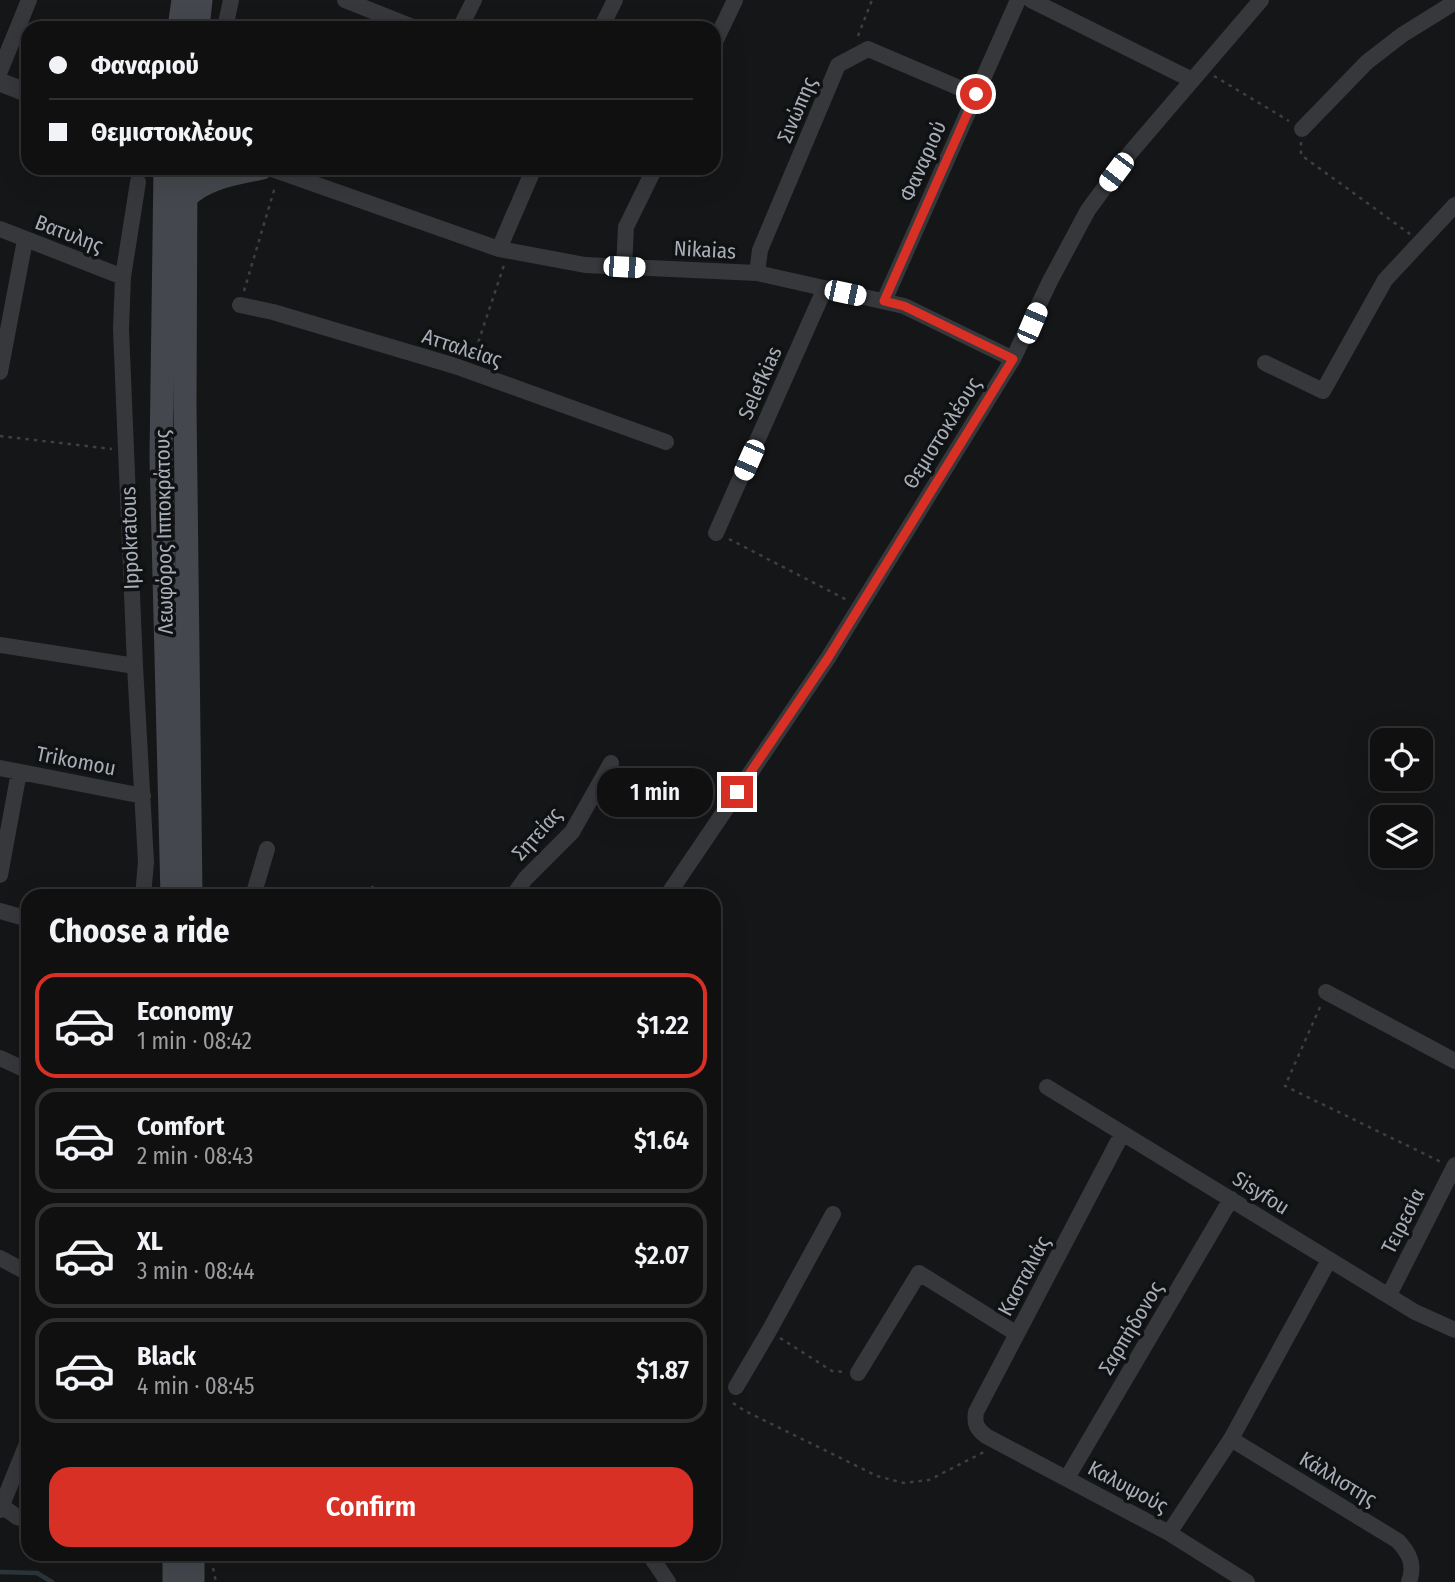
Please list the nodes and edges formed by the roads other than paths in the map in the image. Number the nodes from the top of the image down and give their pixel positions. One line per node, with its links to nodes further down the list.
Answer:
1 (29, 0): 20 (street)
2 (183, 0): 13 (main road)
3 (201, 0): 14 (main road)
4 (231, 0): 15 (street)
5 (345, 0): 16 (street)
6 (474, 0): 17 (street)
7 (615, 0): 18 (street)
8 (735, 0): 19 (street)
9 (1018, 0): 24 (street, Φαναριού)
10 (1031, 0): 21 (street)
11 (1259, 1): 21 (street, Θεμιστοκλέους)
12 (1455, 2): 25 (street)
13 (180, 21)
14 (199, 21)
15 (226, 21)
16 (398, 21)
17 (464, 21)
18 (604, 21)
19 (721, 29)
20 (0, 71)
21 (1197, 74): 44 (street, Θεμιστοκλέους)
22 (0, 82): 23 (street)
23 (21, 90)
24 (976, 94): 38 (street, Σινώπης); 41 (street, Φαναριού)
25 (1301, 129)
26 (155, 175): 39 (street, Ippokratous); 58 (main road, Λεωφόρος Ιπποκράτους)
27 (186, 175): 32 (main road, Λεωφόρος Ιπποκράτους)
28 (236, 175): 32 (main road)
29 (287, 175): 36 (street, Nikaias)
30 (531, 175): 36 (street)
31 (651, 175): 37 (street)
32 (185, 198): 59 (main road, Λεωφόρος Ιπποκράτους)
33 (1455, 205): 45 (street)
34 (0, 229): 35 (street, Βατυλης)
35 (25, 240): 39 (street, Βατυλης); 43 (street)
36 (504, 250): 37 (street, Nikaias)
37 (624, 267): 38 (street, Nikaias)
38 (757, 273): 40 (street, Nikaias)
39 (123, 277): 50 (street, Ippokratous)
40 (825, 288): 41 (street, Nikaias); 48 (street, Selefkias)
41 (884, 301): 44 (street, Nikaias)
42 (240, 305): 47 (street, Ατταλείας)
43 (2, 338): 46 (street)
44 (1013, 359): 62 (street, Θεμιστοκλέους)
45 (1265, 363)
46 (0, 372)
47 (666, 442)
48 (716, 533)
49 (0, 645): 50 (street)
50 (135, 666): 54 (street, Ippokratous)
51 (611, 763): 61 (street, Σητείας)
52 (0, 768): 53 (street, Trikomou)
53 (19, 772): 54 (street, Trikomou); 56 (street)
54 (144, 796): 57 (street, Ippokratous)
55 (267, 849): 60 (street)
56 (0, 875)
57 (144, 889)
58 (172, 889)
59 (191, 889)
60 (255, 889)
61 (518, 889)
62 (672, 889)
63 (0, 911): 64 (street)
64 (21, 917)
65 (1326, 992): 67 (street)
66 (0, 1058): 68 (street)
67 (1455, 1061)
68 (21, 1068)
69 (1046, 1087): 70 (street, Sisyfou)
70 (1122, 1133): 72 (street, Sisyfou); 79 (street, Κασταλιάς)
71 (1454, 1168): 77 (street, Τειρεσία)
72 (1231, 1199): 75 (street, Sisyfou); 85 (street, Σαρπήδονος)
73 (833, 1214): 81 (street)
74 (0, 1258): 76 (street)
75 (1329, 1260): 77 (street, Sisyfou); 82 (street)
76 (21, 1269)
77 (1389, 1296): 78 (street, Sisyfou)
78 (1455, 1330)
79 (1017, 1334): 80 (street); 83 (street, Κασταλιάς)
80 (858, 1373)
81 (736, 1387)
82 (1231, 1439): 88 (street); 96 (street, Κάλλιστης)
83 (993, 1440): 85 (street, Καλυψούς)
84 (21, 1458): 86 (street)
85 (1067, 1478): 88 (street, Καλυψούς)
86 (1, 1508): 87 (street)
87 (21, 1518)
88 (1169, 1533): 95 (street, Καλυψούς)
89 (174, 1561): 92 (main road)
90 (193, 1561): 93 (main road)
91 (654, 1561): 94 (street)
92 (174, 1582)
93 (193, 1582)
94 (668, 1582)
95 (1247, 1582)
96 (1409, 1582)

